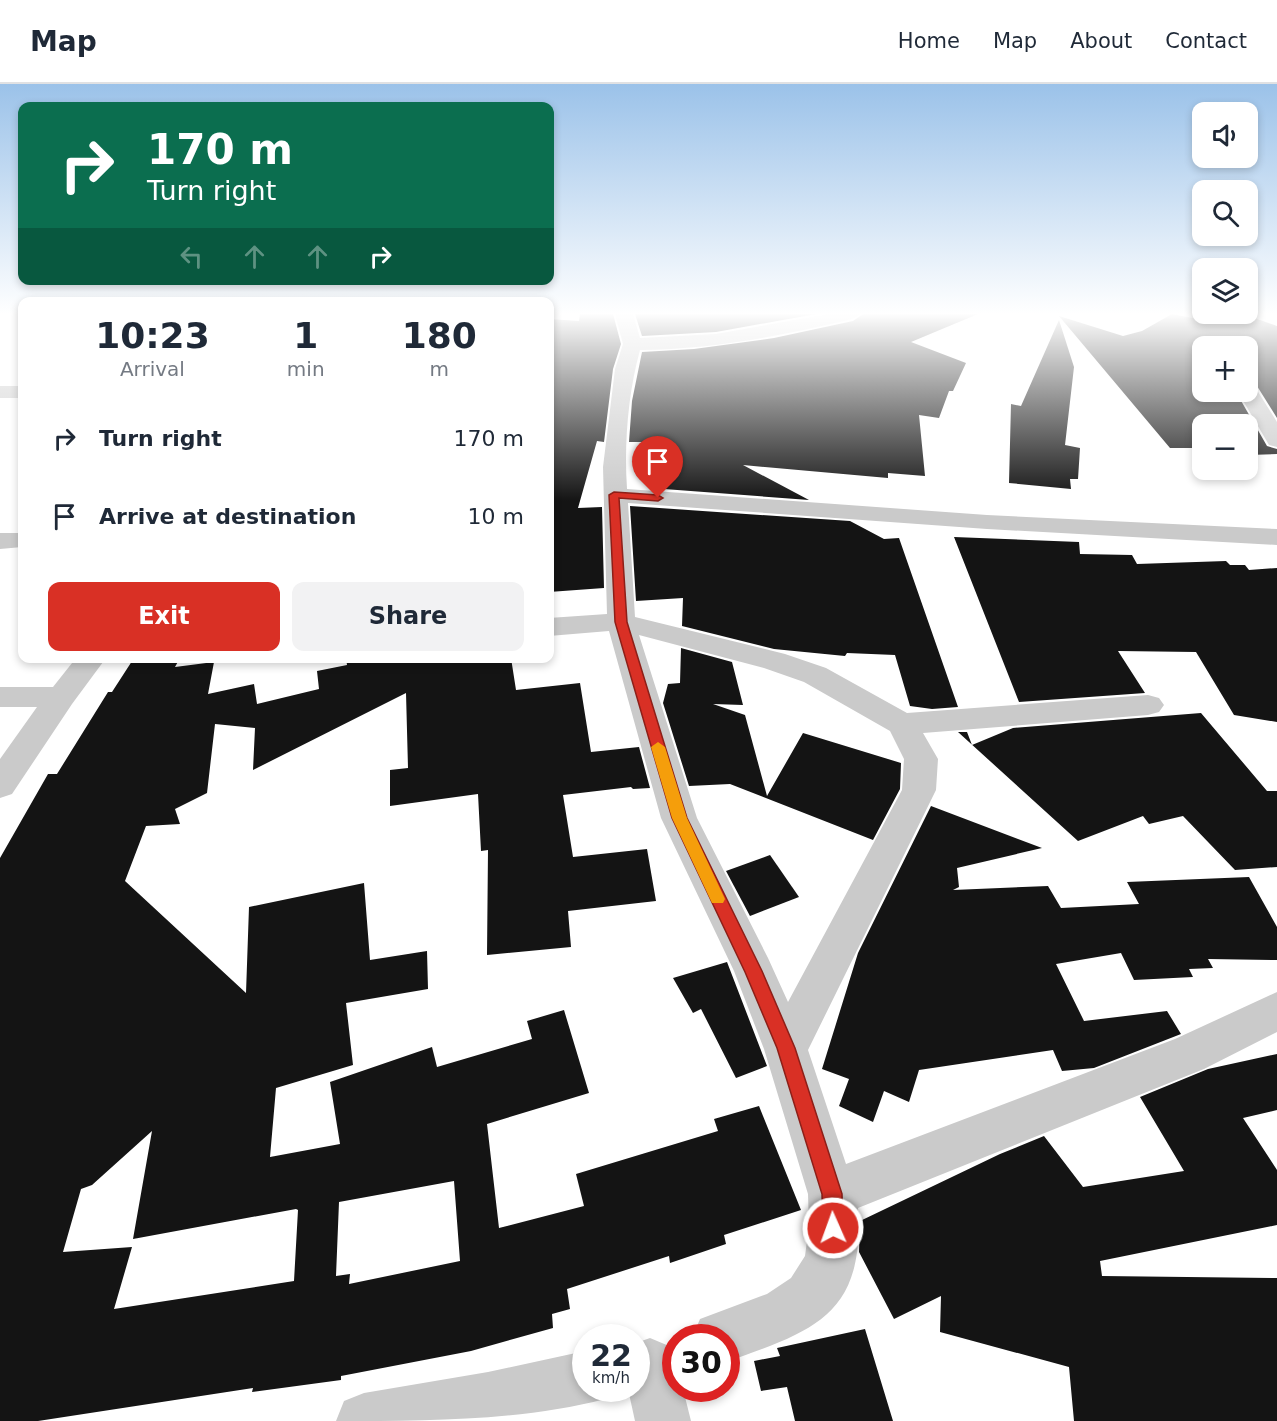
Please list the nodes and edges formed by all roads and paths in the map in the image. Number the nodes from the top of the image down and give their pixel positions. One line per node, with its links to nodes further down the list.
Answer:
1 (624, 376): 6 (street)
2 (0, 392): 3 (street)
3 (18, 392)
4 (1255, 402): 5 (street)
5 (1277, 440)
6 (614, 495): 7 (street); 10 (street)
7 (1277, 537)
8 (18, 540): 9 (street)
9 (0, 541)
10 (621, 622): 11 (street); 16 (street); 19 (street)
11 (554, 627)
12 (88, 663): 14 (street)
13 (0, 697): 14 (street)
14 (61, 697): 17 (street)
15 (1148, 705): 16 (street)
16 (902, 724): 19 (street)
17 (0, 785)
18 (1277, 1011): 20 (street)
19 (786, 1048): 20 (street)
20 (832, 1194): 21 (street)
21 (740, 1330)
22 (654, 1362): 25 (street)
23 (572, 1382): 24 (street)
24 (364, 1421)
25 (663, 1421)

